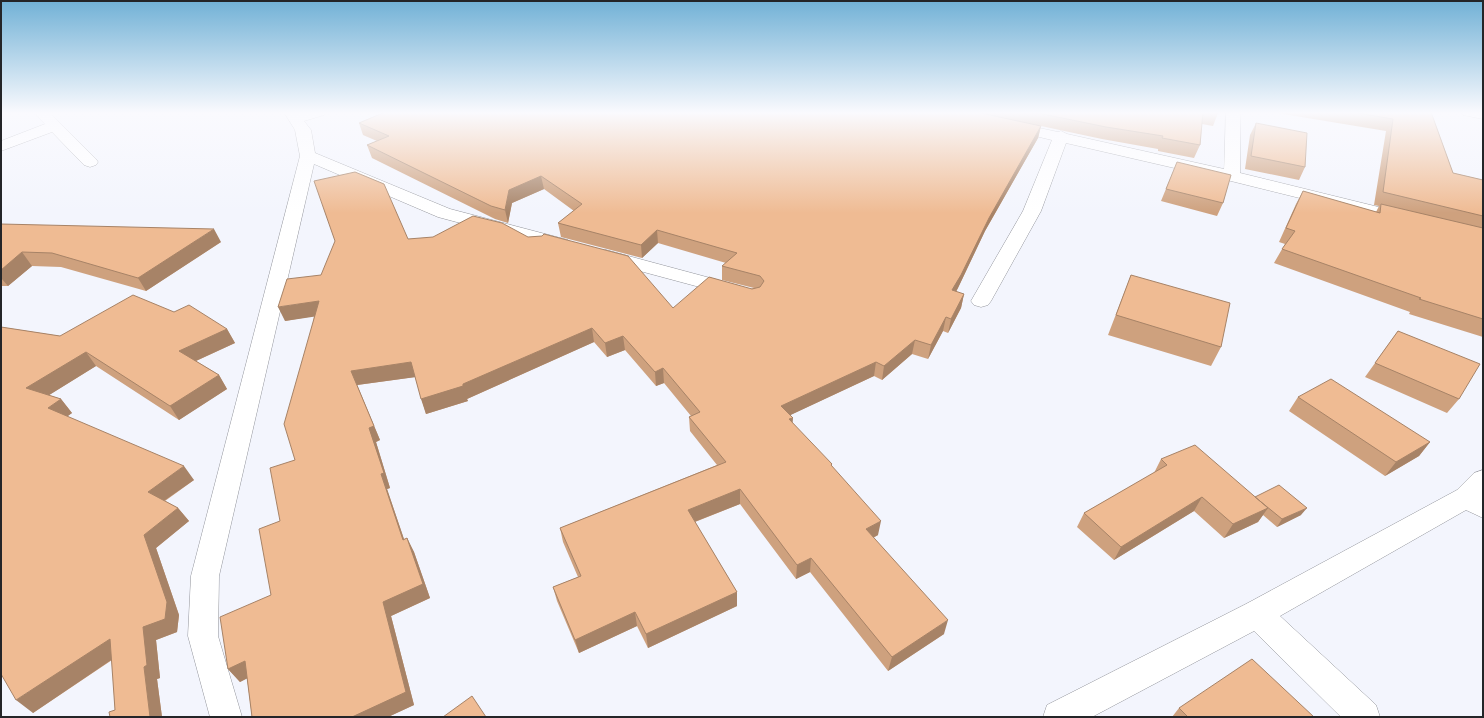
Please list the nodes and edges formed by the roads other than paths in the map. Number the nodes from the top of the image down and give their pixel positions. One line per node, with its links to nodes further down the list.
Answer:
1 (74, 146): 7 (street)
2 (306, 146): 6 (street)
3 (1057, 146): 11 (street)
4 (1102, 146): 8 (street)
5 (1232, 146): 8 (street)
6 (308, 156): 10 (street); 14 (street)
7 (90, 162)
8 (1232, 176): 9 (street)
9 (1422, 223)
10 (752, 295)
11 (981, 301)
12 (1477, 495): 13 (street)
13 (1257, 614): 15 (street); 16 (street)
14 (226, 717)
15 (1059, 717)
16 (1364, 717)

